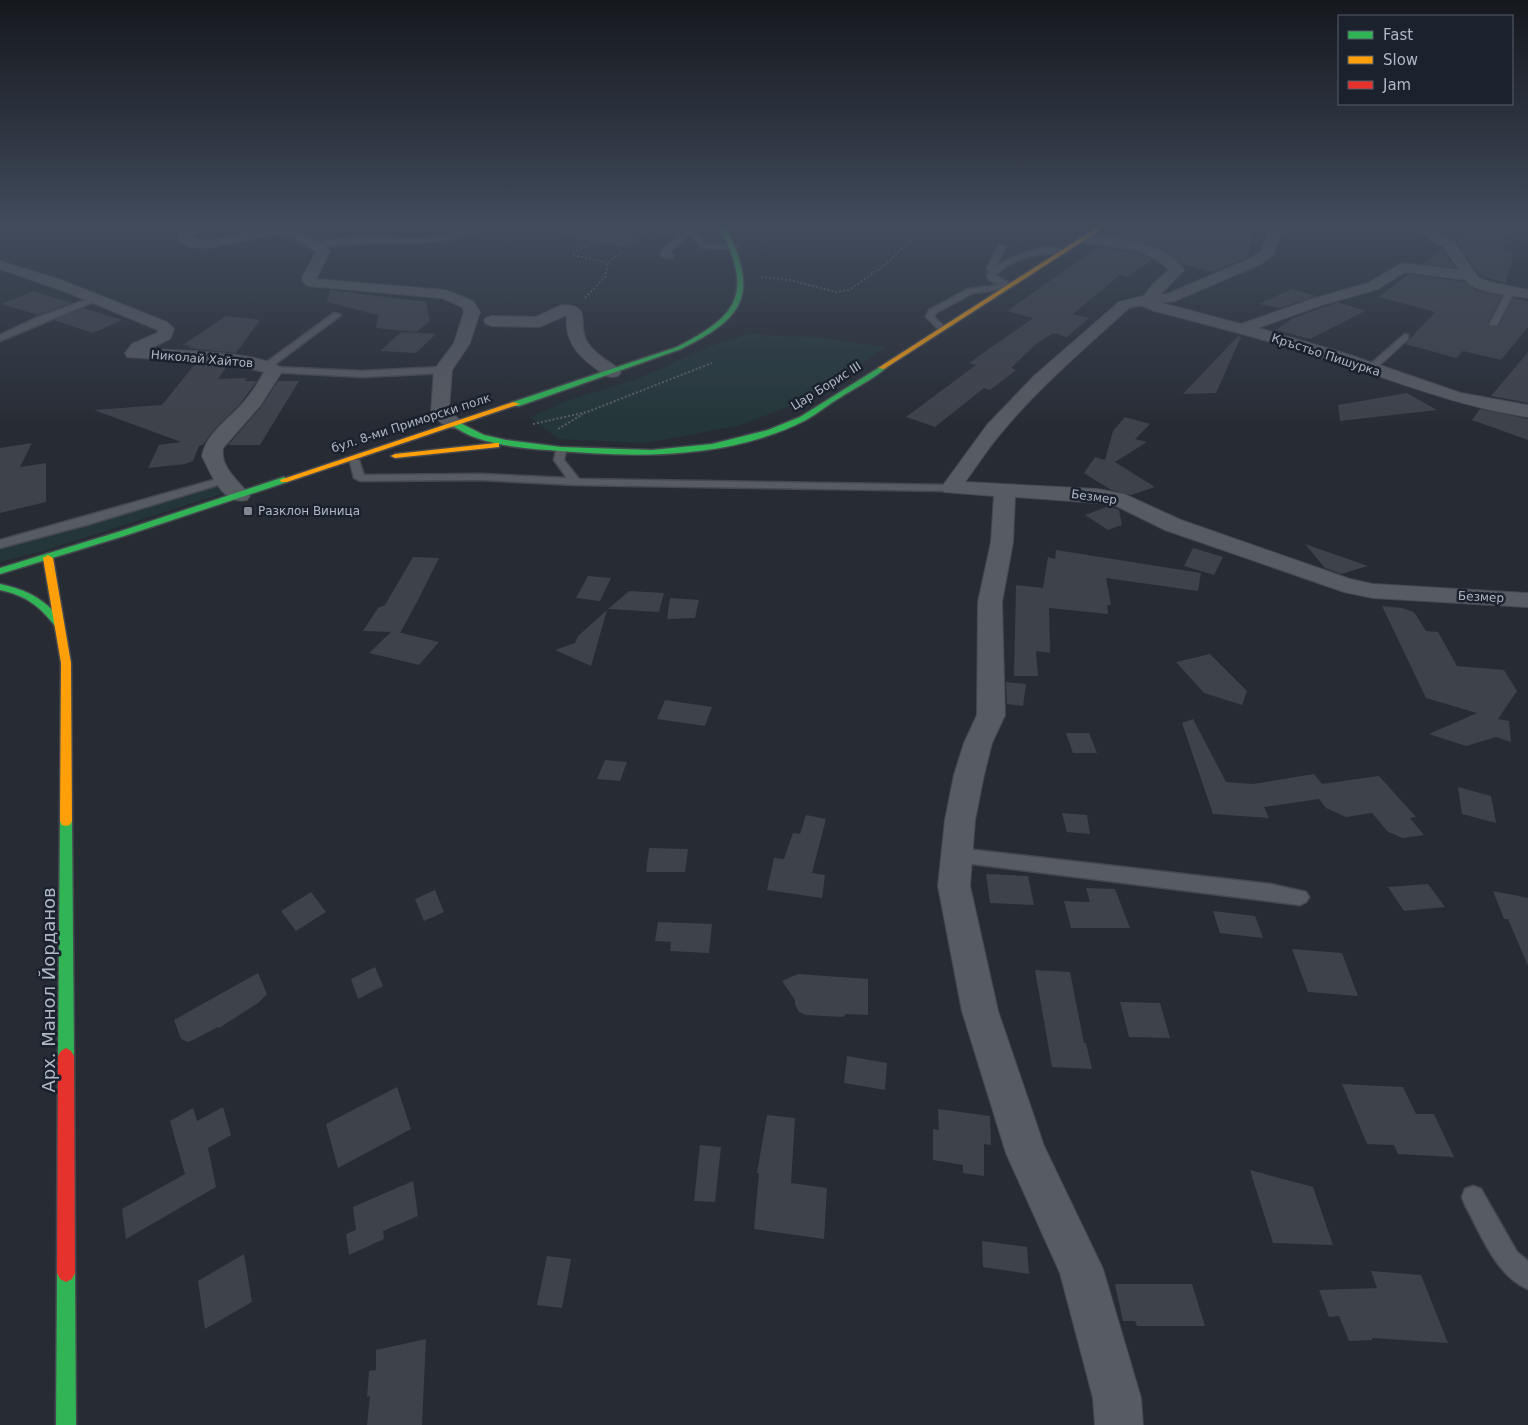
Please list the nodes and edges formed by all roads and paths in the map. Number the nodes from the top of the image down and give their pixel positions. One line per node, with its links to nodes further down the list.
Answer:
1 (1511, 291): 18 (lane)
2 (80, 292): 13 (street, Николай Хайтов)
3 (414, 292): 26 (street)
4 (592, 292): 15 (path)
5 (740, 292): 27 (street, бул. 8-ми Приморски полк)
6 (968, 292): 19 (lane)
7 (999, 292): 19 (street, Цар Борис III)
8 (1154, 292): 14 (street)
9 (1185, 292): 14 (street)
10 (1359, 292): 20 (street)
11 (1514, 292): 12 (street)
12 (1528, 294)
13 (99, 298): 22 (lane); 24 (street, Николай Хайтов)
14 (1150, 299): 20 (street, Кръстьо Пишурка); 42 (street)
15 (572, 310): 17 (street); 27 (street)
16 (337, 315): 24 (lane)
17 (492, 320)
18 (1494, 323)
19 (942, 328): 37 (street, Цар Борис III)
20 (1244, 328): 25 (street, Кръстьо Пишурка)
21 (1405, 337): 25 (lane)
22 (0, 338)
23 (712, 363): 30 (path)
24 (271, 368): 26 (lane); 40 (street, Николай Хайтов)
25 (1370, 369): 29 (street, Кръстьо Пишурка)
26 (443, 370): 33 (street)
27 (612, 372): 28 (street, бул. 8-ми Приморски полк)
28 (530, 399): 31 (street); 32 (street, бул. 8-ми Приморски полк)
29 (1528, 411)
30 (586, 412): 34 (path); 35 (path)
31 (512, 417)
32 (474, 418): 33 (street, бул. 8-ми Приморски полк); 36 (street, Цар Борис III)
33 (455, 424): 36 (street, Цар Борис III); 39 (street, бул. 8-ми Приморски полк)
34 (533, 424)
35 (557, 430)
36 (509, 439): 37 (street, Цар Борис III); 38 (street)
37 (561, 451): 41 (lane)
38 (355, 462): 39 (street); 41 (lane)
39 (322, 466): 44 (street, бул. 8-ми Приморски полк)
40 (224, 480): 44 (street, Николай Хайтов); 46 (lane)
41 (576, 482): 42 (lane)
42 (952, 488): 43 (street, Безмер)
43 (1005, 490): 52 (street, Безмер); 55 (street)
44 (240, 496): 45 (street, бул. 8-ми Приморски полк)
45 (147, 526): 47 (street); 48 (street, бул. 8-ми Приморски полк)
46 (0, 544)
47 (92, 555)
48 (48, 558): 49 (street, бул. 8-ми Приморски полк); 53 (street, Арх. Манол Йорданов)
49 (0, 571)
50 (64, 578): 53 (street)
51 (0, 586): 54 (street)
52 (1528, 600)
53 (56, 609): 54 (street, Арх. Манол Йорданов)
54 (59, 624): 59 (street, Арх. Манол Йорданов)
55 (957, 855): 56 (lane); 60 (street)
56 (1300, 898)
57 (1473, 1197): 58 (lane)
58 (1528, 1277)
59 (66, 1425)
60 (1119, 1425)

